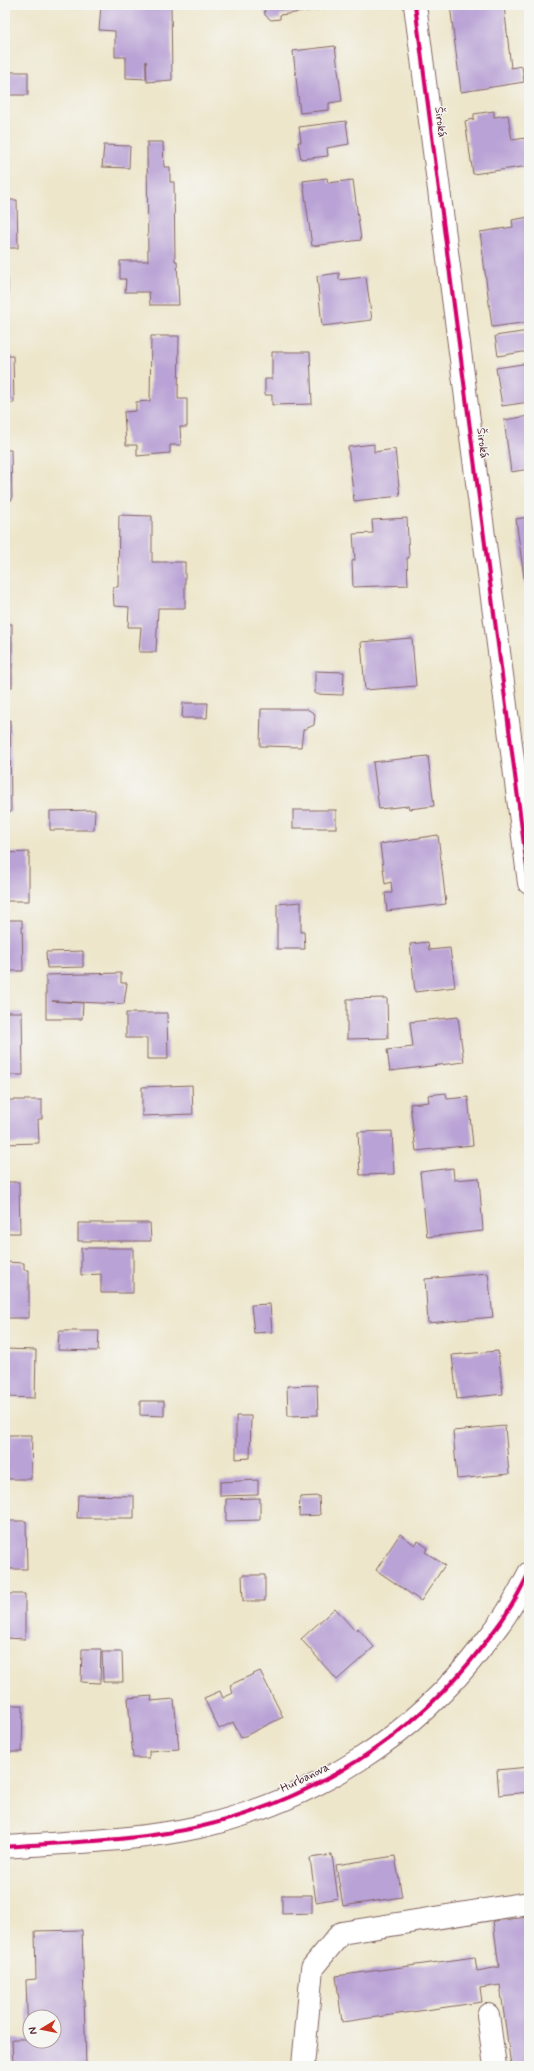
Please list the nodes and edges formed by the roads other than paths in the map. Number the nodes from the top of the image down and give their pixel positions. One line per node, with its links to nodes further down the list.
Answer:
1 (414, 5): 2 (street, Široká)
2 (529, 883)
3 (529, 1573): 4 (street, Hurbanova)
4 (5, 1847)
5 (529, 1903): 7 (street)
6 (488, 2015): 8 (street)
7 (303, 2066)
8 (494, 2066)

